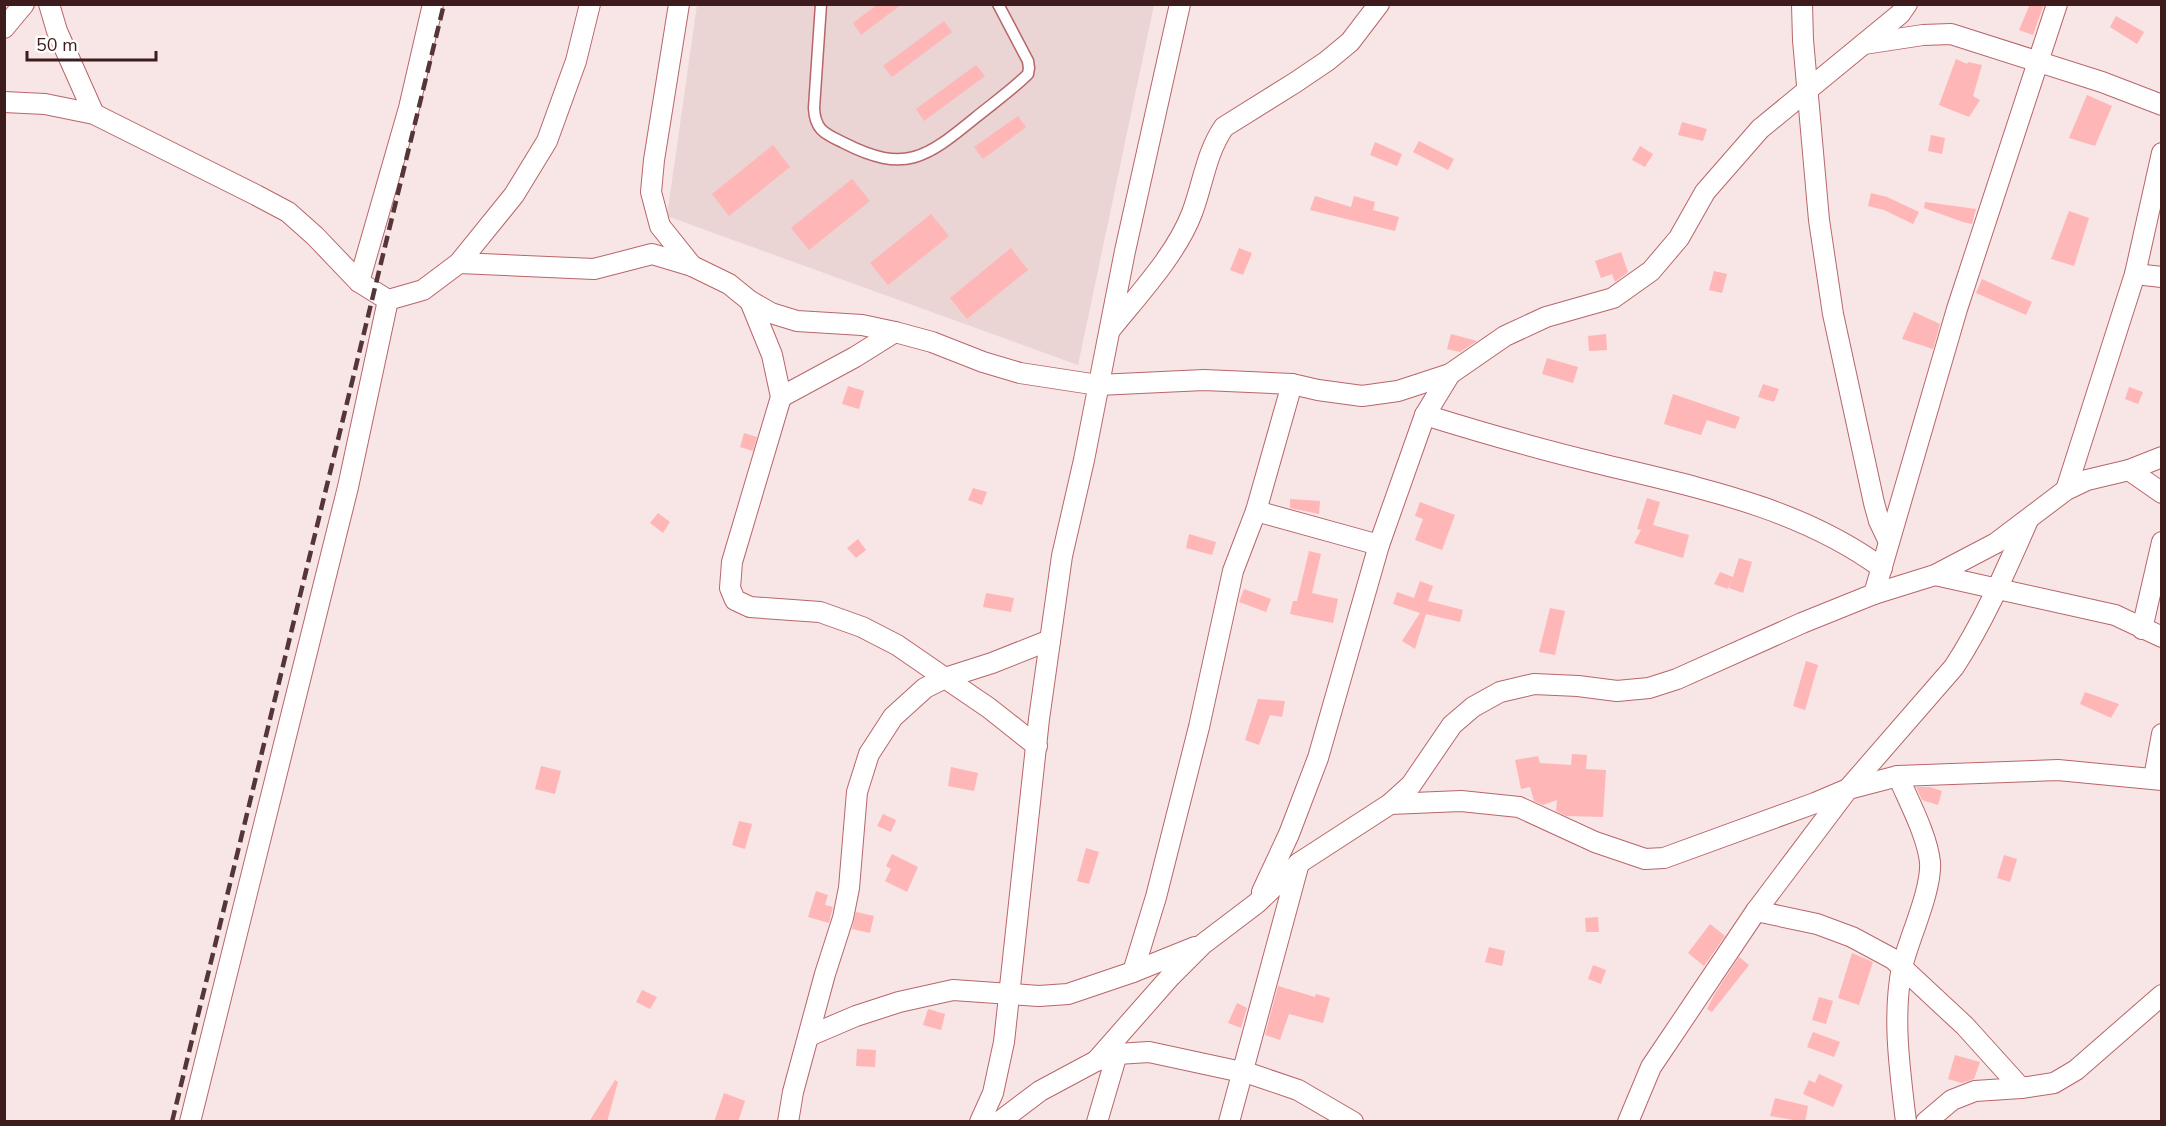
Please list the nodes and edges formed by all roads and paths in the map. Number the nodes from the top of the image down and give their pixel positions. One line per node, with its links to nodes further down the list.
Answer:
1 (24, 4): 13 (street)
2 (50, 4): 19 (street)
3 (433, 4): 25 (street)
4 (590, 4): 21 (street)
5 (679, 4): 22 (street)
6 (820, 4): 7 (lane)
7 (998, 4)
8 (1180, 4): 29 (street)
9 (1379, 4): 29 (street)
10 (1802, 4): 16 (street)
11 (1907, 4): 14 (street)
12 (2056, 4): 15 (street)
13 (4, 28)
14 (1862, 45): 15 (street); 16 (street)
15 (2038, 62): 18 (street); 41 (street)
16 (1807, 88): 30 (street); 41 (street)
17 (4, 102): 19 (street)
18 (2162, 105)
19 (94, 114): 25 (street)
20 (2162, 153): 23 (street)
21 (459, 263): 22 (street); 26 (street)
22 (692, 266): 27 (street)
23 (2135, 274): 24 (street); 37 (street)
24 (2162, 277)
25 (359, 282): 26 (street)
26 (388, 300): 71 (street)
27 (750, 301): 28 (street); 33 (street)
28 (895, 332): 32 (street); 33 (street)
29 (1108, 333): 32 (street)
30 (1450, 374): 31 (street); 34 (street)
31 (1292, 384): 32 (street); 39 (street)
32 (1098, 386): 50 (street)
33 (781, 397): 51 (street)
34 (1425, 415): 43 (street); 44 (street)
35 (2162, 457): 36 (street)
36 (2129, 471): 37 (street); 38 (street)
37 (2066, 490): 40 (street)
38 (2162, 493)
39 (1256, 511): 43 (street); 63 (street)
40 (2029, 517): 45 (street); 46 (street)
41 (1889, 542): 44 (street)
42 (2162, 542): 48 (street)
43 (1379, 545): 59 (street)
44 (1882, 568): 47 (street)
45 (1935, 575): 46 (street); 47 (street)
46 (1997, 590): 48 (street); 56 (street)
47 (1874, 594): 57 (street)
48 (2142, 628): 49 (street)
49 (2162, 636)
50 (1050, 640): 51 (street); 53 (street)
51 (945, 678): 53 (street); 66 (street)
52 (2162, 734): 55 (street)
53 (1037, 746): 64 (street)
54 (1898, 776): 55 (street); 56 (street); 62 (street)
55 (2158, 779)
56 (1848, 789): 57 (street); 60 (street)
57 (1390, 804): 58 (street)
58 (1299, 863): 59 (street); 69 (street)
59 (1257, 903): 61 (street)
60 (1756, 910): 62 (street); 78 (street)
61 (1203, 944): 63 (street); 68 (street)
62 (1902, 967): 70 (street); 79 (street)
63 (1133, 972): 64 (street)
64 (1009, 994): 66 (street); 73 (street)
65 (2162, 995): 70 (street)
66 (810, 1036): 72 (street)
67 (1117, 1054): 68 (street); 69 (street); 75 (street)
68 (1096, 1061): 74 (street)
69 (1243, 1072): 76 (street); 77 (street)
70 (2021, 1088): 80 (street)
71 (190, 1122)
72 (788, 1122)
73 (980, 1122)
74 (999, 1122)
75 (1097, 1122)
76 (1229, 1122)
77 (1353, 1122)
78 (1628, 1122)
79 (1906, 1122)
80 (1926, 1122)

